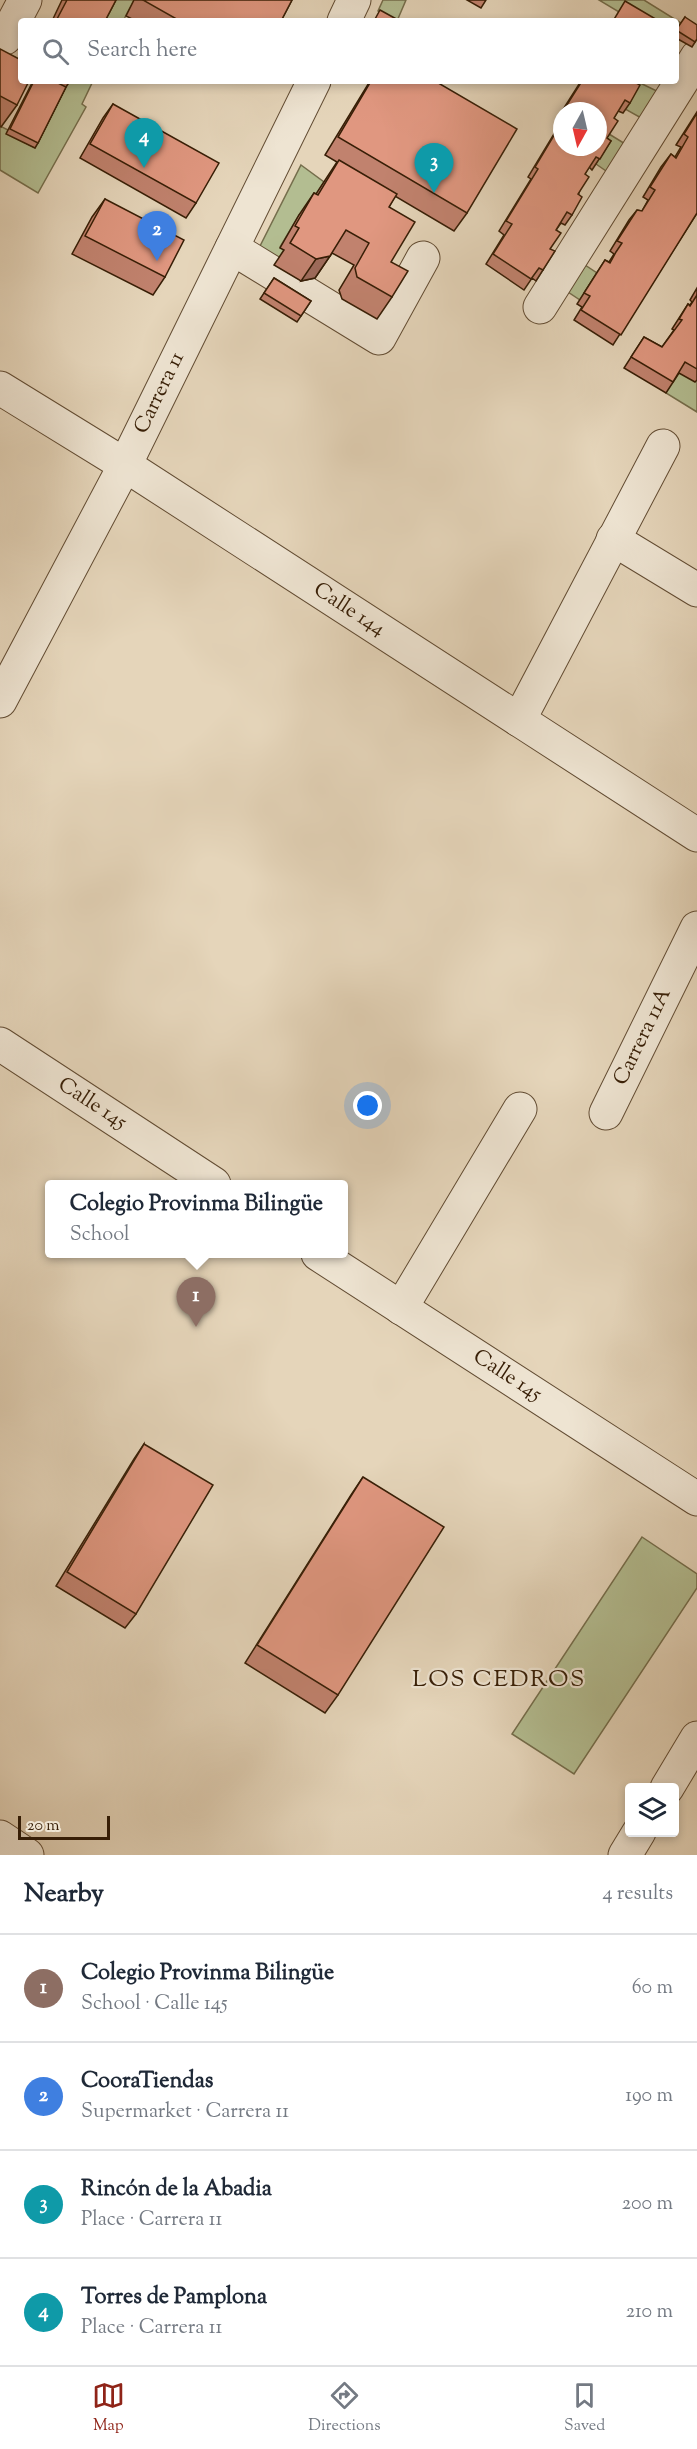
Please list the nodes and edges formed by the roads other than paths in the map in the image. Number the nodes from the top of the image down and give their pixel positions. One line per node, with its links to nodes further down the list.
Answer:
1 (25, 0): 4 (street)
2 (354, 0): 3 (street)
3 (345, 18)
4 (0, 35)
5 (697, 57): 9 (street)
6 (313, 84): 7 (street, Carrera 11)
7 (232, 248): 8 (street); 12 (street, Carrera 11)
8 (423, 258)
9 (540, 307)
10 (0, 388): 12 (street, Calle 144)
11 (663, 446): 13 (street)
12 (125, 465): 15 (street, Carrera 11); 16 (street, Calle 144)
13 (613, 539): 14 (street); 16 (street)
14 (697, 590)
15 (0, 701)
16 (519, 720): 17 (street, Calle 144)
17 (697, 835)
18 (697, 928): 21 (street, Carrera 11A)
19 (0, 1044): 22 (street, Calle 145)
20 (520, 1109): 24 (street)
21 (606, 1113)
22 (206, 1180)
23 (324, 1258): 24 (street, Calle 145)
24 (401, 1308): 25 (street, Calle 145)
25 (697, 1499)
26 (697, 1738): 27 (street)
27 (670, 1783)
28 (0, 1837): 29 (street)
29 (27, 1855)

